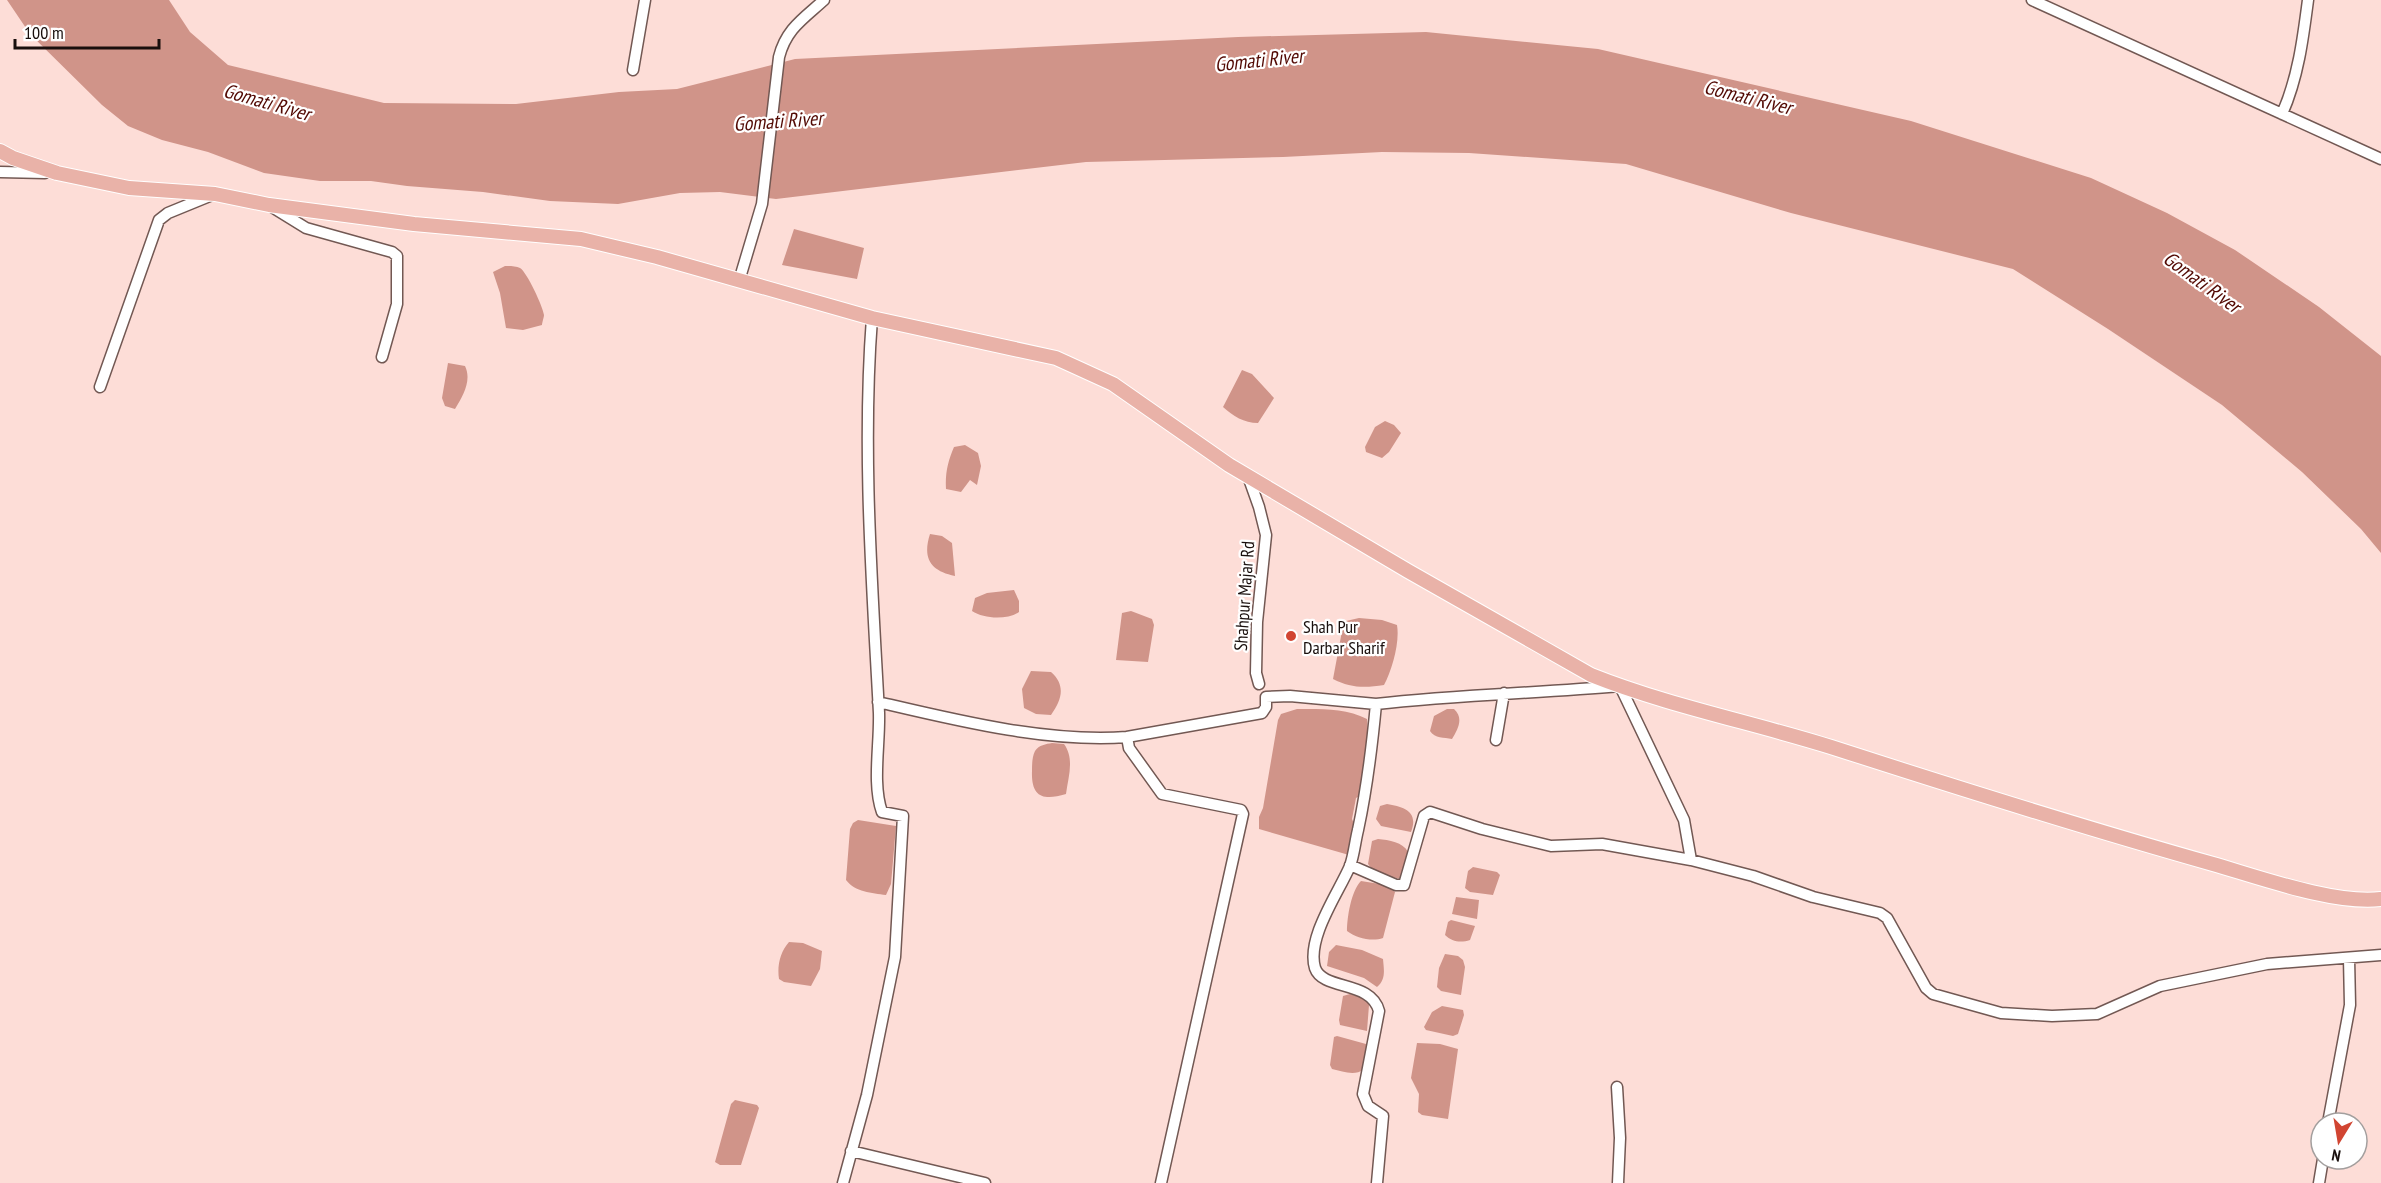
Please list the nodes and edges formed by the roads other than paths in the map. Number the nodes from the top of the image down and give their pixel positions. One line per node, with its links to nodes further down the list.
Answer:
1 (645, 0): 5 (street)
2 (824, 0): 13 (street)
3 (2032, 0): 6 (street)
4 (2308, 0): 6 (street)
5 (633, 70)
6 (2282, 114): 8 (street)
7 (0, 151): 10 (main road)
8 (2381, 159)
9 (0, 172): 10 (street)
10 (57, 173): 11 (main road)
11 (215, 194): 12 (main road); 16 (street)
12 (269, 205): 13 (main road); 15 (street)
13 (739, 281): 14 (main road)
14 (872, 318): 17 (main road); 21 (street)
15 (382, 357)
16 (100, 387)
17 (1248, 476): 18 (street, Shahpur Majar Rd); 19 (main road)
18 (1259, 684)
19 (1620, 686): 20 (street); 25 (street); 27 (main road)
20 (1504, 693): 22 (street); 24 (street)
21 (878, 702): 23 (street); 32 (street)
22 (1376, 704): 23 (street); 26 (street)
23 (1127, 737): 35 (street)
24 (1496, 740)
25 (1691, 860): 26 (street); 29 (street)
26 (1350, 865): 36 (street)
27 (2381, 899)
28 (2381, 956): 29 (street)
29 (2349, 958): 31 (street)
30 (1617, 1087): 37 (street)
31 (2330, 1111)
32 (851, 1151): 33 (street); 34 (street)
33 (843, 1183)
34 (985, 1183)
35 (1161, 1183)
36 (1377, 1183)
37 (1618, 1183)

